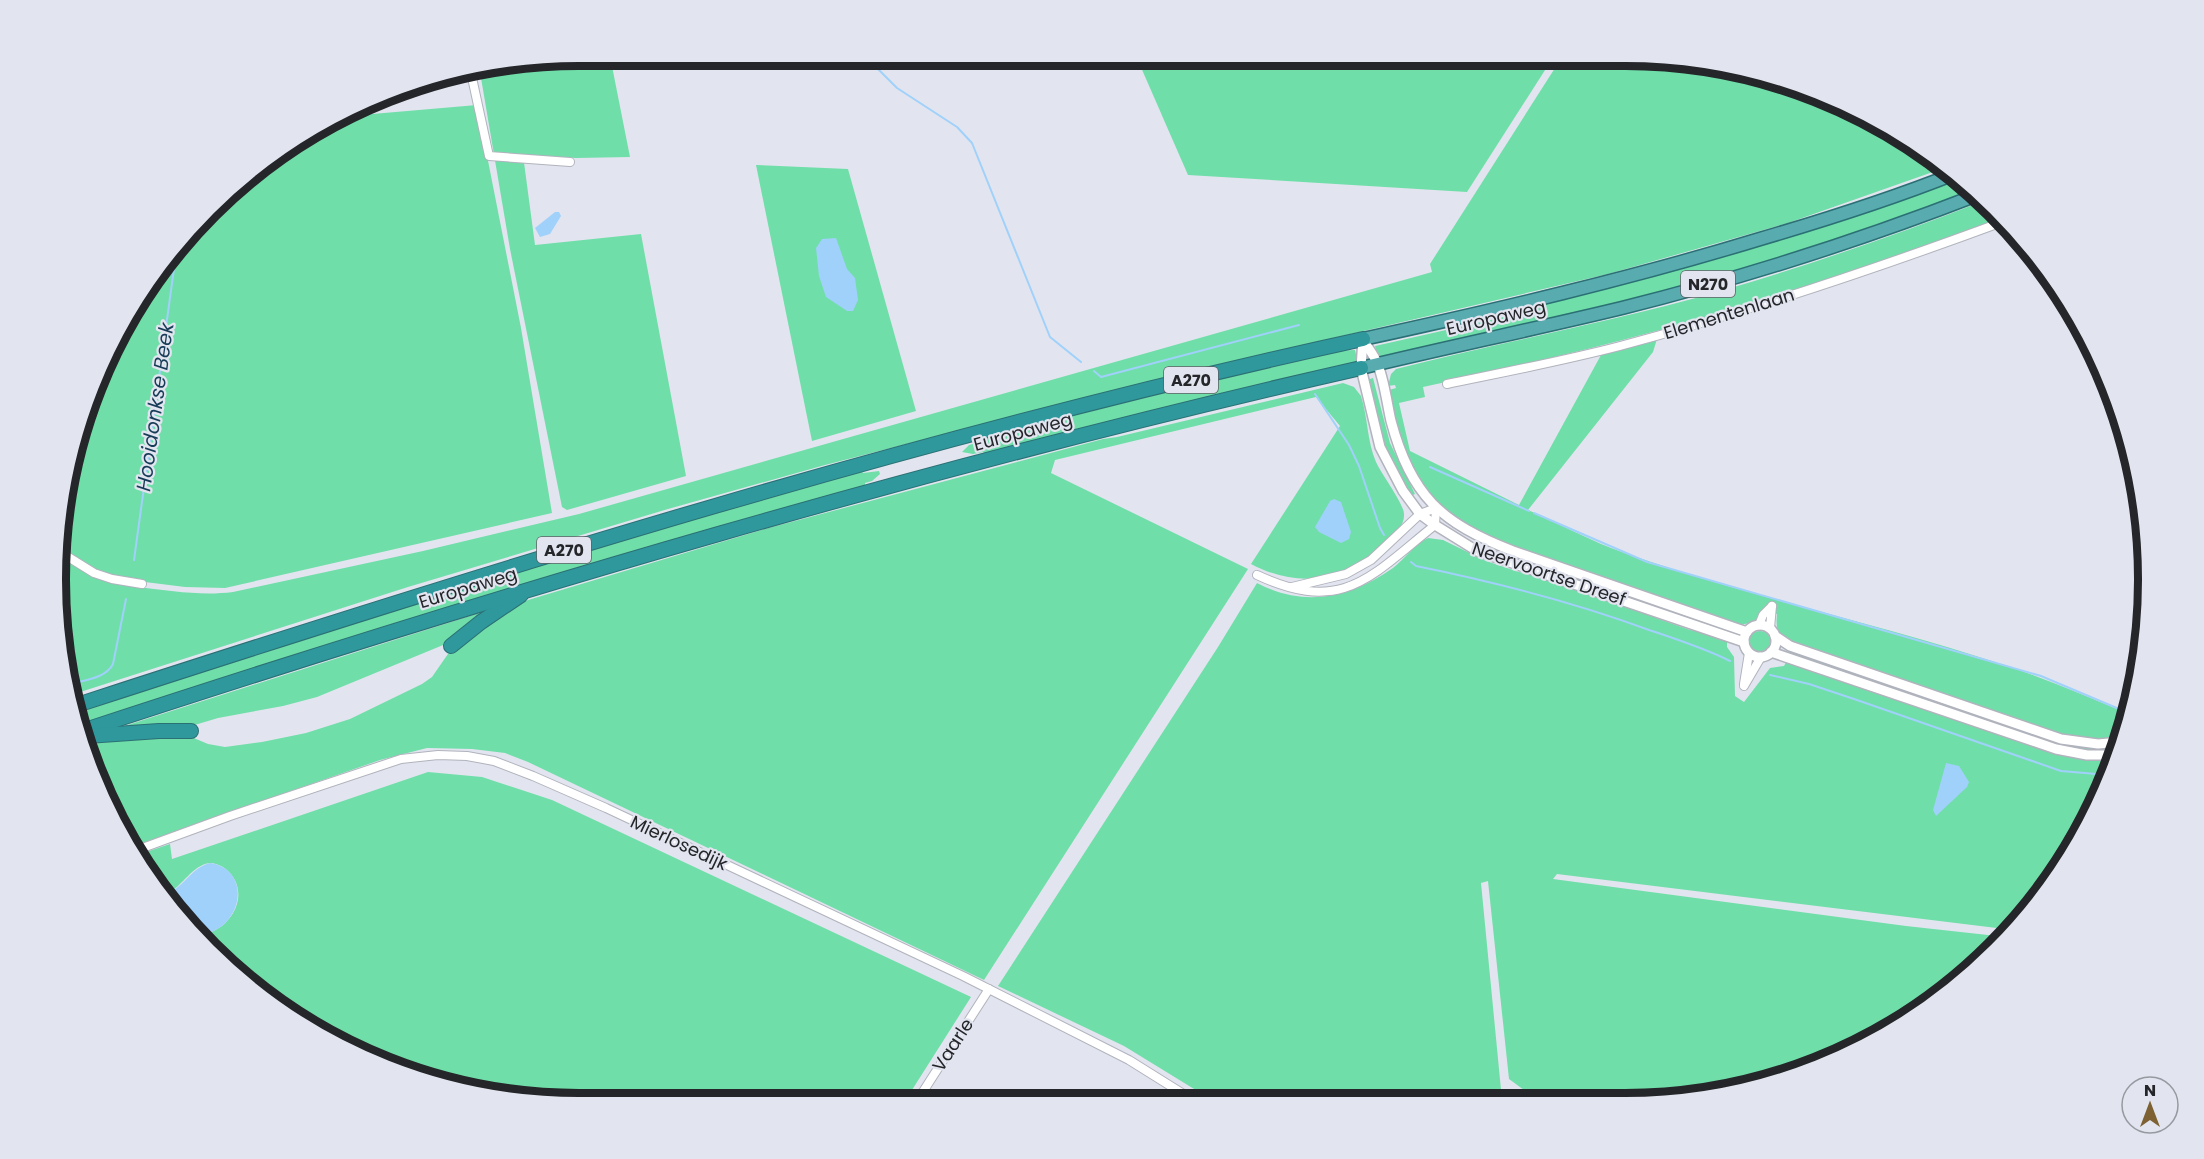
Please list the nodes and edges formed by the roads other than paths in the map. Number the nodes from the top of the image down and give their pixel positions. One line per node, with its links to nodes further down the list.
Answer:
1 (472, 78): 2 (street)
2 (570, 162)
3 (1944, 178): 6 (highway, Europaweg / N270)
4 (1969, 198): 7 (highway, Europaweg / N270)
5 (1996, 224): 9 (street, Elementenlaan)
6 (1363, 339): 7 (street, Neervoortse Dreef); 8 (street, Neervoortse Dreef); 26 (highway, Europaweg / A270)
7 (1378, 364): 8 (highway, Europaweg / N270); 10 (street, Neervoortse Dreef)
8 (1361, 368): 11 (street, Neervoortse Dreef); 16 (highway, Europaweg / A270)
9 (1447, 384)
10 (1436, 508): 11 (street); 12 (street); 19 (street, Neervoortse Dreef)
11 (1420, 514): 12 (street, Neervoortse Dreef); 17 (street)
12 (1434, 525): 17 (street); 21 (street, Neervoortse Dreef)
13 (67, 556): 15 (street)
14 (1257, 575): 17 (street)
15 (142, 584)
16 (532, 587): 22 (highway, A270); 27 (highway, Europaweg / A270)
17 (1292, 587)
18 (1759, 625): 19 (street); 20 (street); 20 (street)
19 (1747, 632): 21 (street)
20 (1772, 632): 24 (street); 30 (street)
21 (1744, 642): 23 (street)
22 (451, 646)
23 (1749, 652): 25 (street); 25 (street)
24 (1771, 652): 25 (street); 31 (street)
25 (1761, 657)
26 (81, 704)
27 (88, 728)
28 (191, 731): 29 (highway)
29 (90, 736)
30 (2112, 743)
31 (2107, 755)
32 (142, 848): 33 (street, Mierlosedijk)
33 (989, 989): 34 (street, Vaarle); 35 (street, Mierlosedijk)
34 (922, 1093)
35 (1182, 1093)

